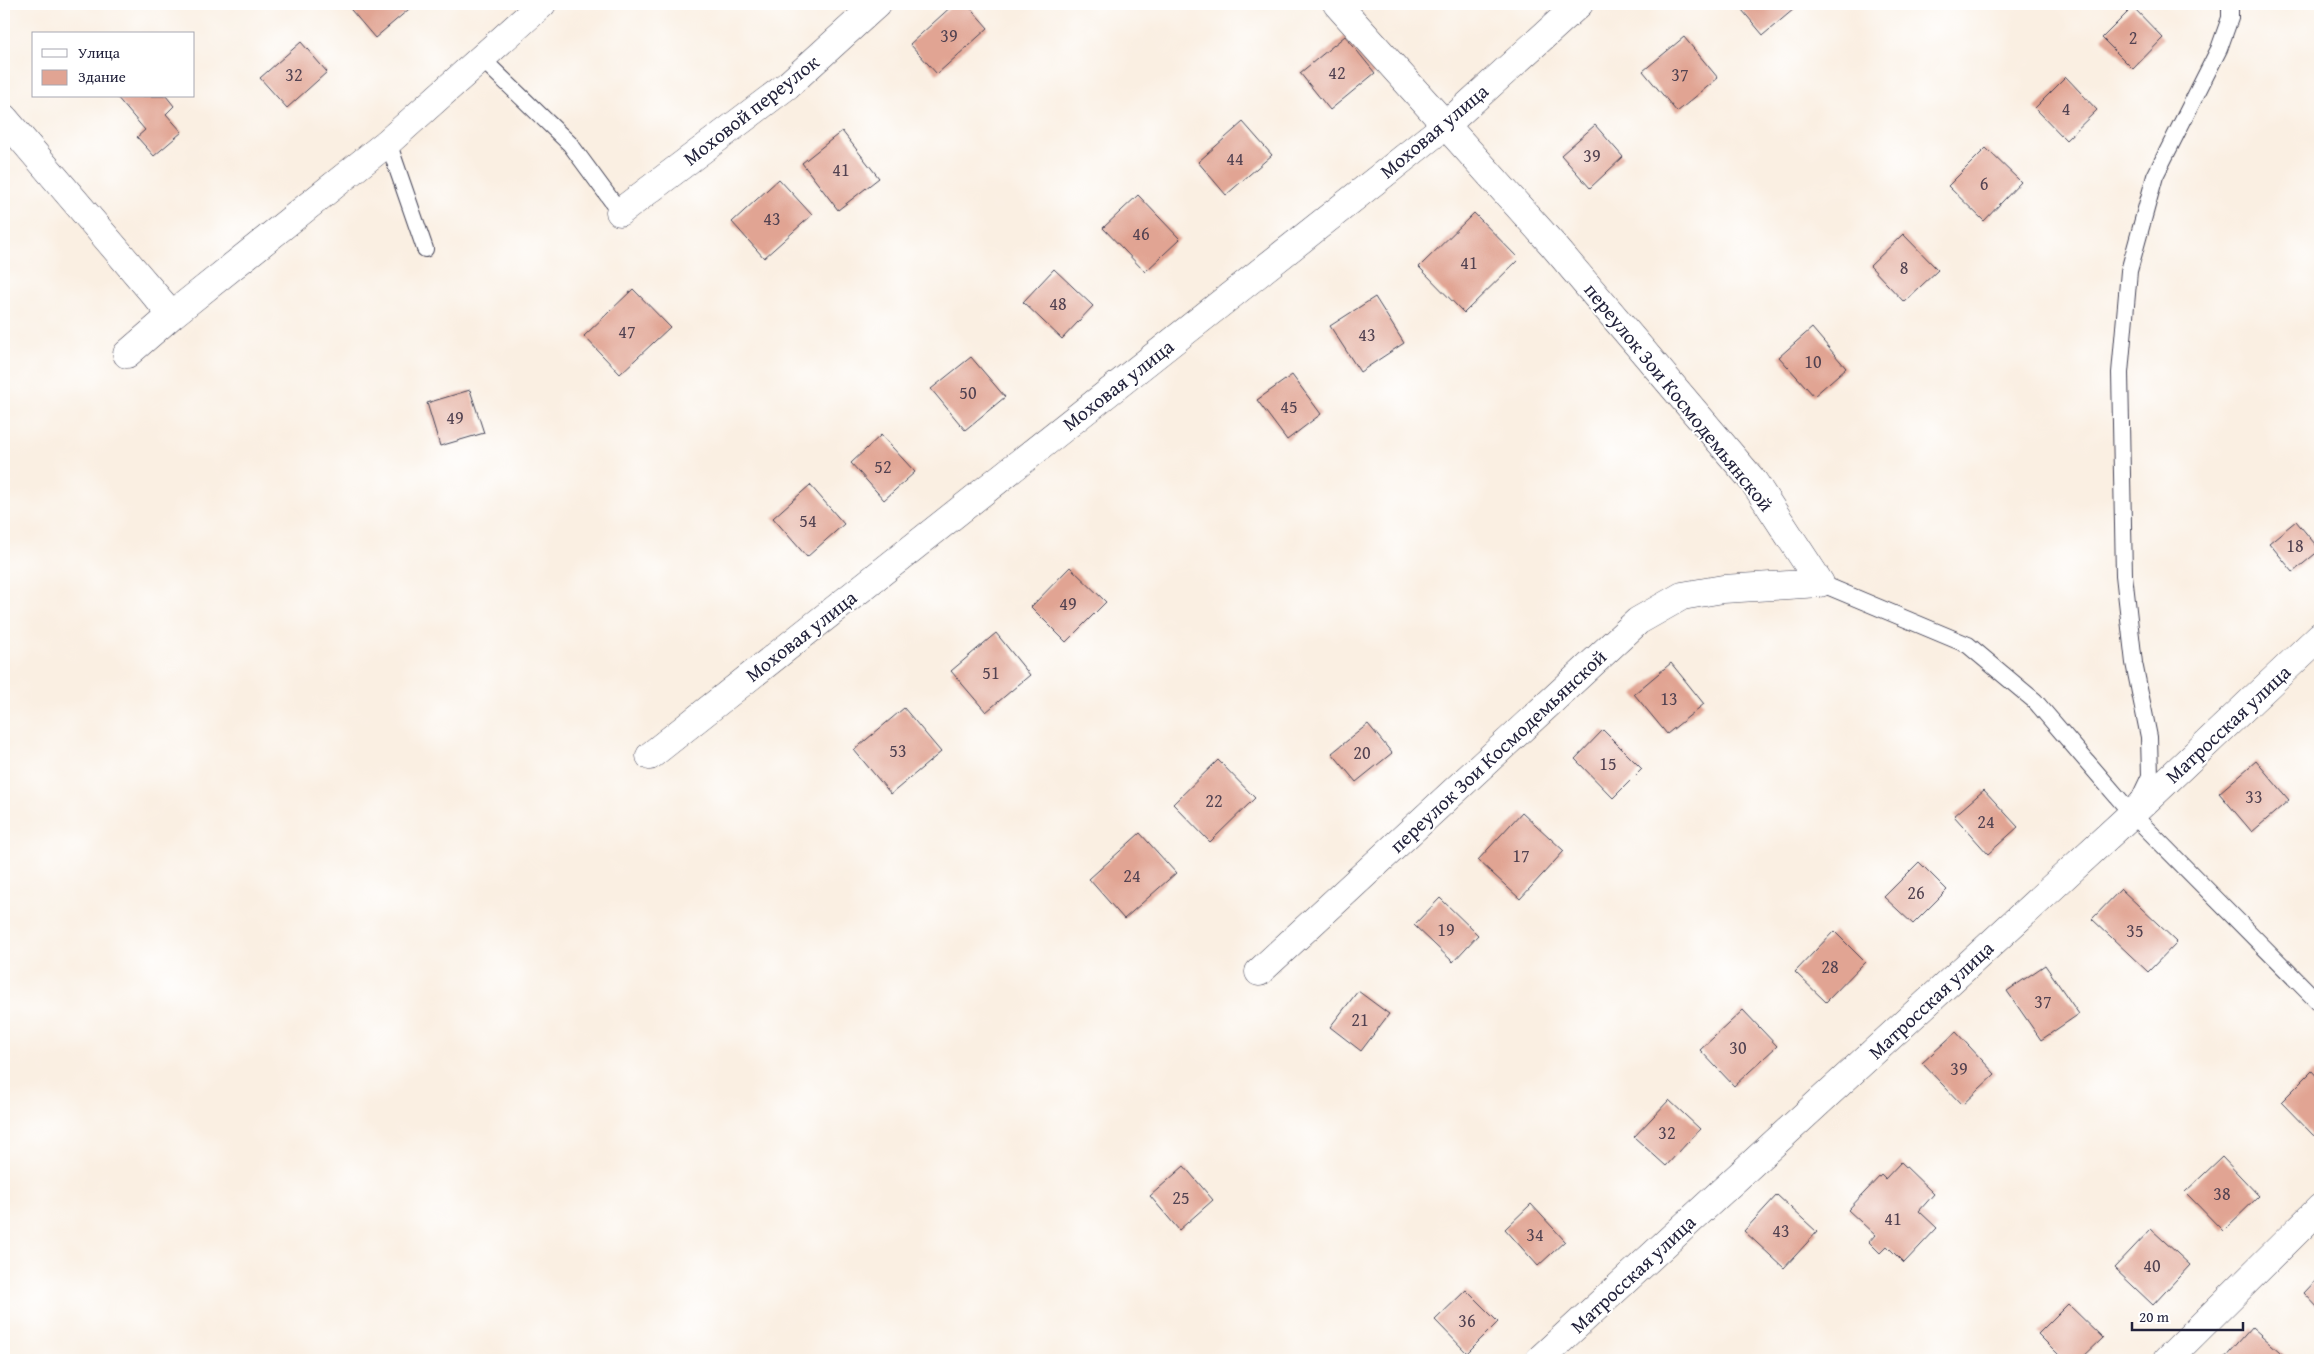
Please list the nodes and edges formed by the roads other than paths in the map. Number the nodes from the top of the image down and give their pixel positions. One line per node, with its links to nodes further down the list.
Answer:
1 (542, 4): 6 (street)
2 (877, 4): 10 (street, Моховой переулок)
3 (1337, 4): 8 (street, переулок Зои Космодемьянской)
4 (1579, 4): 8 (street, Моховая улица)
5 (2230, 4): 17 (lane)
6 (481, 58): 9 (street); 10 (lane)
7 (4, 118): 12 (street)
8 (1446, 124): 14 (street, переулок Зои Космодемьянской); 16 (street, Моховая улица)
9 (388, 142): 11 (lane); 12 (street)
10 (620, 212)
11 (425, 249)
12 (172, 315): 13 (street)
13 (127, 354)
14 (1820, 583): 17 (lane); 18 (street, переулок Зои Космодемьянской)
15 (2320, 636): 17 (street, Матросская улица)
16 (650, 756)
17 (2132, 814): 19 (lane); 21 (street, Матросская улица)
18 (1259, 972)
19 (2320, 1004)
20 (2320, 1208): 22 (street)
21 (1539, 1360)
22 (2167, 1360)

